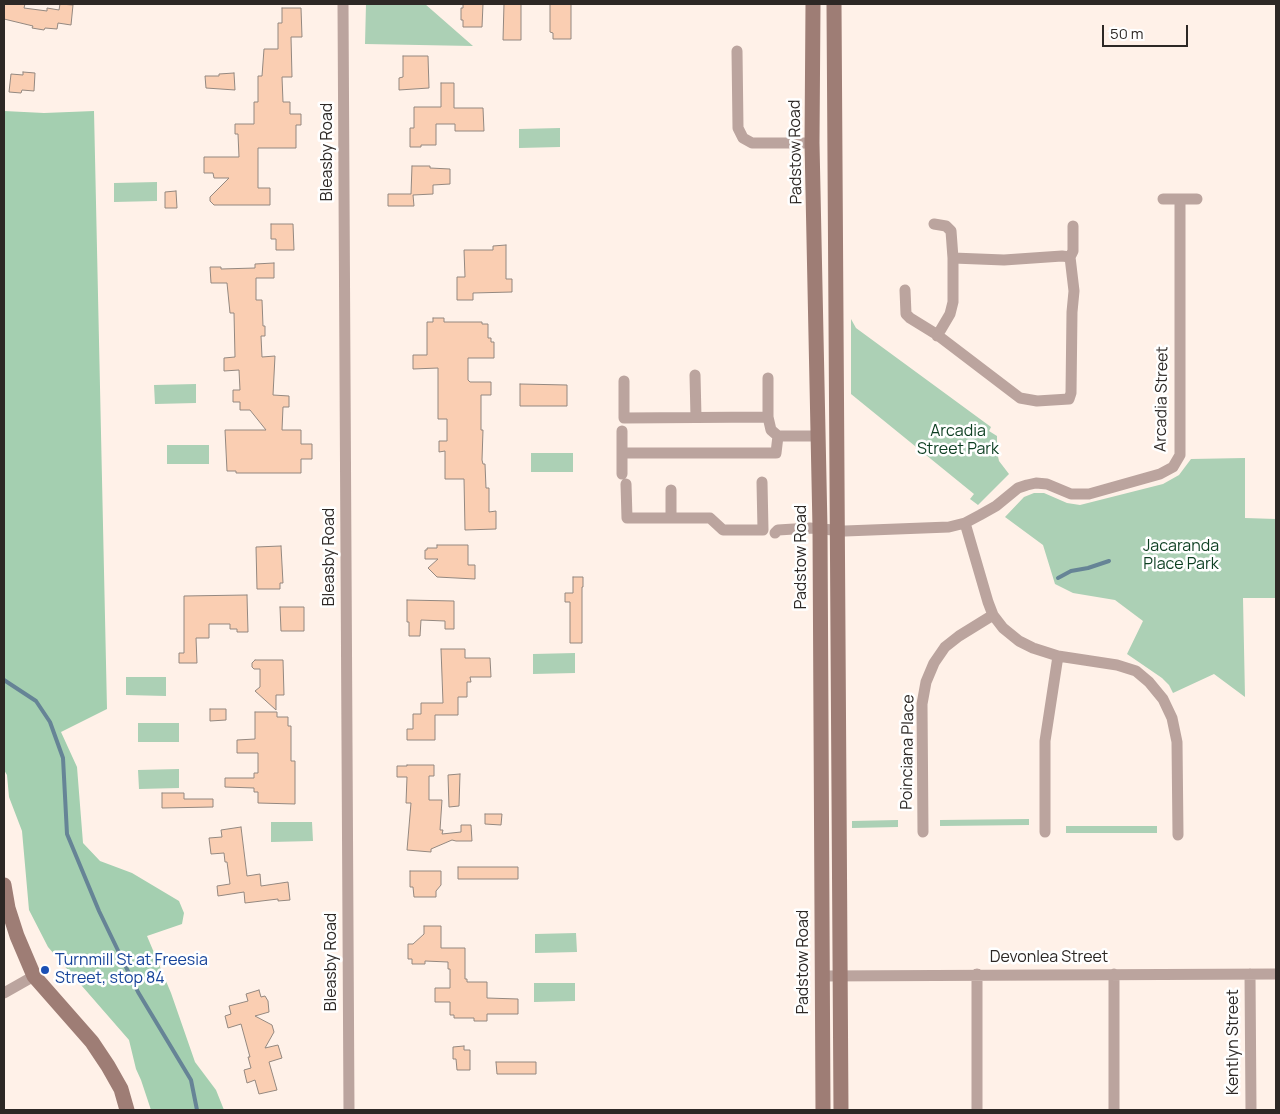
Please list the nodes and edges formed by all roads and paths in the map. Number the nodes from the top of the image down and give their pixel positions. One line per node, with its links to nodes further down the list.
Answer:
1 (343, 4): 46 (street, Bleasby Road)
2 (813, 4): 5 (main road, Padstow Road)
3 (834, 4): 29 (main road)
4 (737, 51): 5 (street)
5 (812, 143): 22 (main road, Padstow Road)
6 (1163, 199): 7 (street)
7 (1180, 199): 8 (street); 27 (street, Arcadia Street)
8 (1196, 199)
9 (934, 224): 12 (street)
10 (1073, 226): 11 (street)
11 (1070, 257): 12 (street); 14 (street)
12 (953, 258): 14 (street)
13 (905, 290): 14 (street)
14 (937, 336)
15 (695, 375): 18 (street)
16 (768, 378): 19 (street)
17 (624, 381): 18 (street)
18 (696, 417): 19 (street)
19 (768, 418): 21 (street)
20 (622, 431): 23 (street)
21 (778, 436): 22 (street); 23 (street)
22 (818, 436): 28 (main road, Padstow Road)
23 (622, 453): 26 (street)
24 (762, 482): 26 (street)
25 (671, 490): 26 (street)
26 (671, 517)
27 (965, 523): 29 (street, Arcadia Street); 31 (street)
28 (820, 528): 29 (street, Arcadia Street); 30 (street, Arcadia Street); 43 (main road, Padstow Road)
29 (838, 530): 41 (main road)
30 (775, 534)
31 (993, 614): 32 (street); 33 (street, Poinciana Place)
32 (1058, 656): 34 (street); 35 (street)
33 (923, 832)
34 (1045, 832)
35 (1178, 835)
36 (4, 885): 42 (main road)
37 (977, 974): 38 (street, Devonlea Street); 41 (street, Devonlea Street); 49 (street)
38 (1114, 974): 39 (street, Devonlea Street); 50 (street)
39 (1250, 974): 40 (street, Devonlea Street); 51 (street, Kentlyn Street)
40 (1276, 974)
41 (840, 975): 43 (street, Devonlea Street); 48 (main road)
42 (34, 976): 44 (street); 45 (main road)
43 (821, 976): 47 (main road, Padstow Road)
44 (4, 993)
45 (127, 1110)
46 (349, 1110)
47 (823, 1110)
48 (841, 1110)
49 (977, 1110)
50 (1114, 1110)
51 (1251, 1110)

